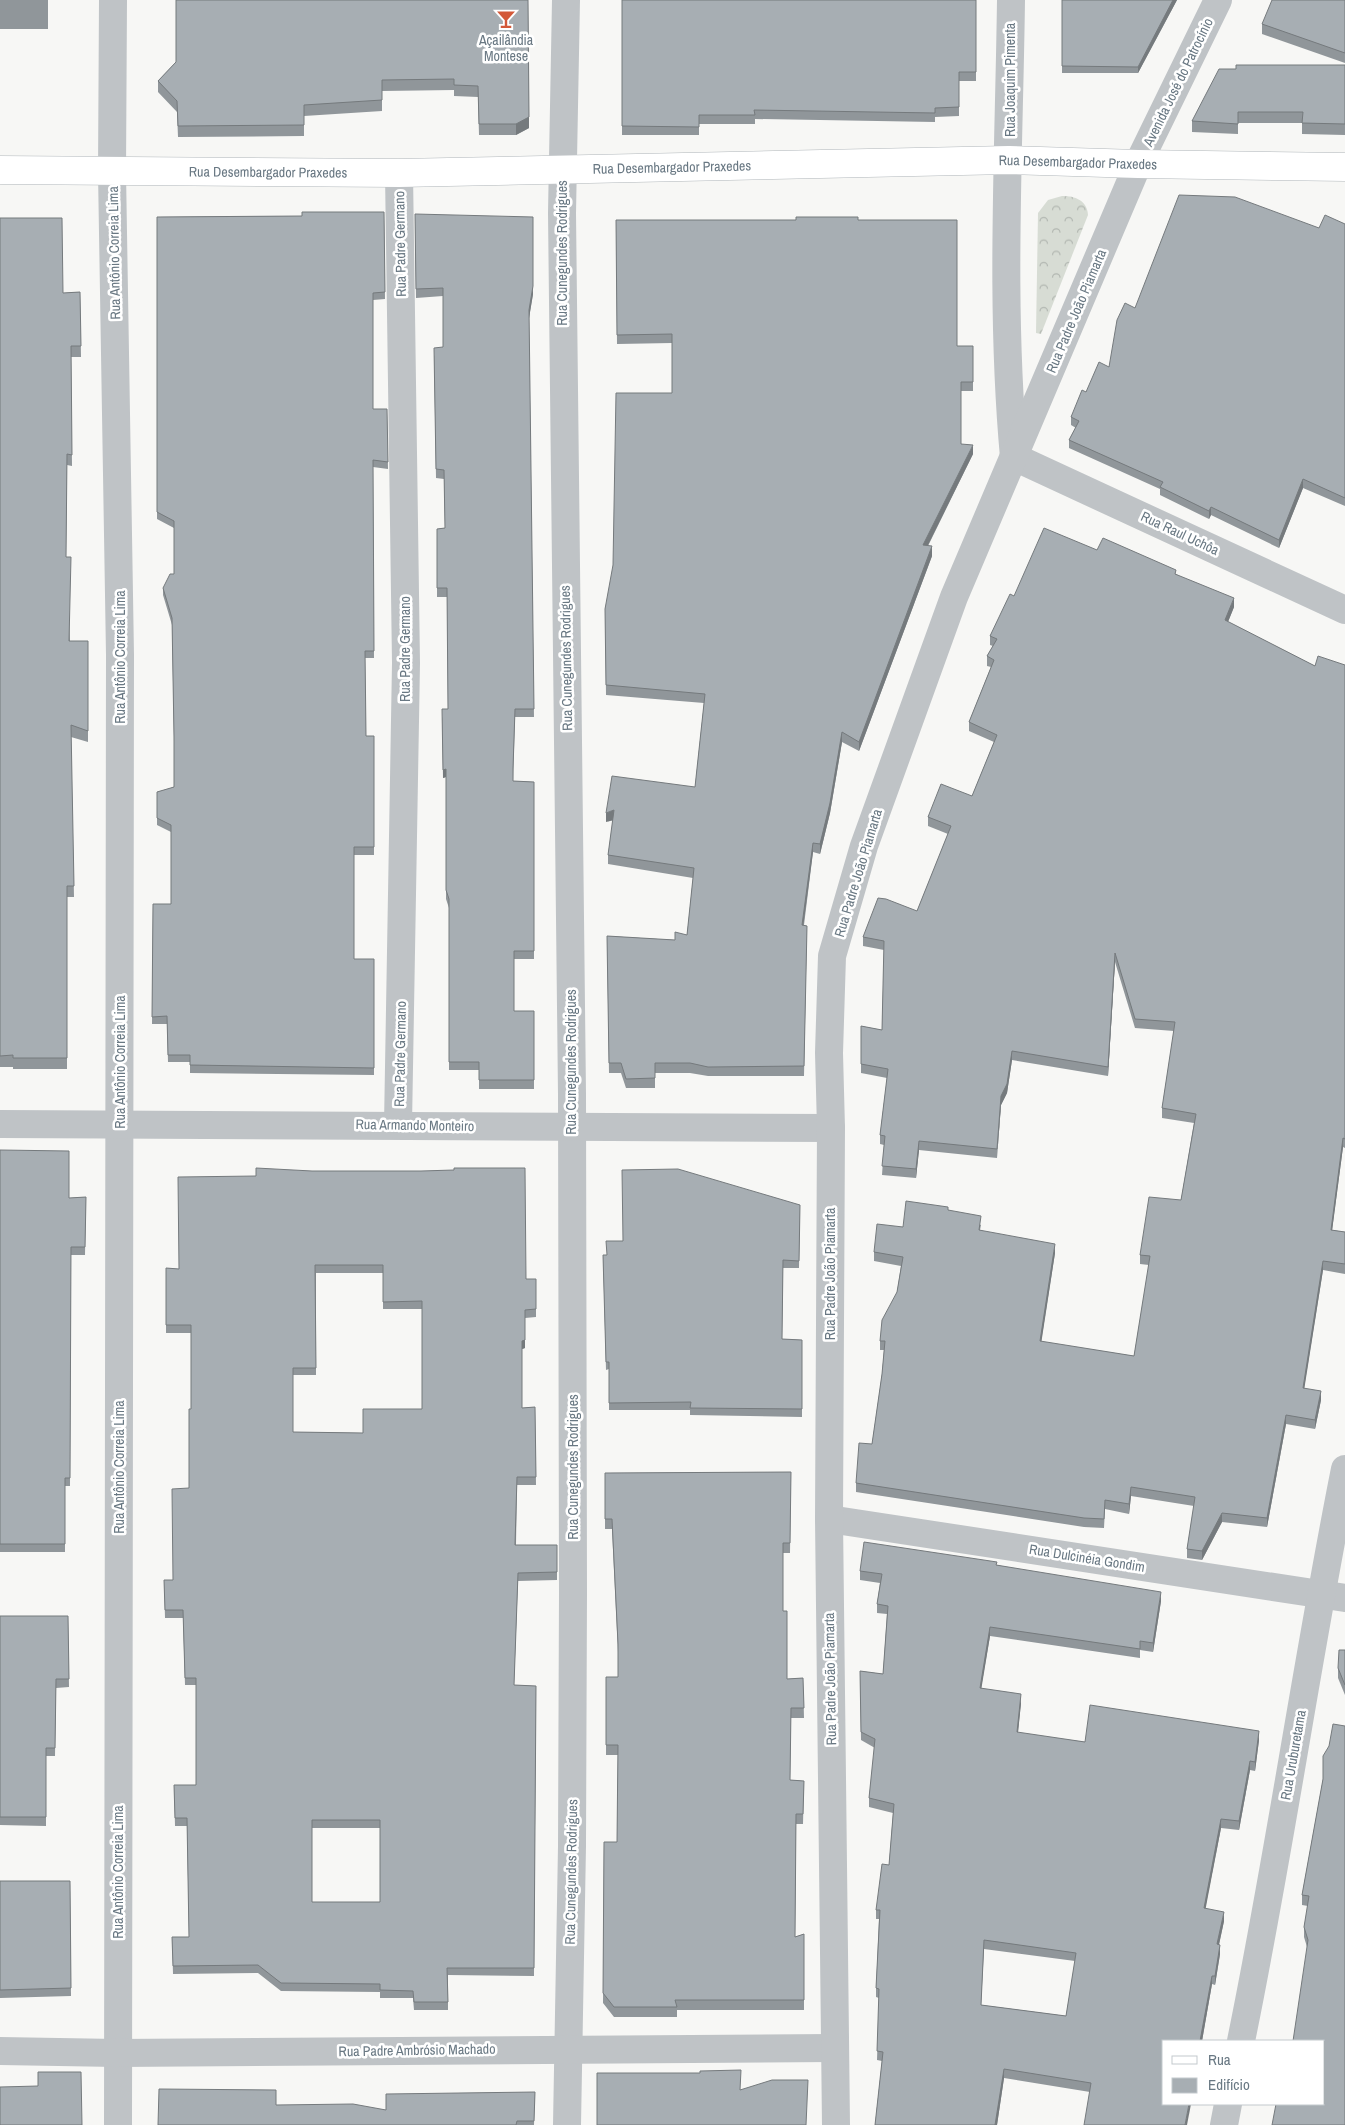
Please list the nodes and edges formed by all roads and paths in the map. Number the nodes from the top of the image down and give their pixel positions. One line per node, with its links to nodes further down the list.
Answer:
1 (113, 0): 10 (street, Rua Antônio Correia Lima)
2 (566, 0): 9 (street, Rua Cunegundes Rodrigues)
3 (1011, 0): 5 (street, Rua Joaquim Pimenta)
4 (1218, 0): 6 (street, Avenida José do Patrocínio)
5 (1009, 160): 6 (street, Rua Desembargador Praxedes); 9 (street, Rua Desembargador Praxedes); 12 (street, Rua Padre João Piamarta)
6 (1138, 164): 7 (street, Rua Desembargador Praxedes); 12 (street, Rua Padre João Piamarta)
7 (1345, 167)
8 (0, 170): 10 (street, Rua Desembargador Praxedes)
9 (562, 170): 11 (street, Rua Desembargador Praxedes); 17 (street, Rua Cunegundes Rodrigues)
10 (112, 172): 11 (street, Rua Desembargador Praxedes); 15 (street, Rua Antônio Correia Lima)
11 (399, 173): 16 (street, Rua Padre Germano)
12 (1014, 457): 13 (street, Rua Raul Uchôa); 18 (street, Rua Padre João Piamarta)
13 (1345, 610)
14 (0, 1124): 15 (street, Rua Armando Monteiro)
15 (120, 1124): 16 (street, Rua Armando Monteiro); 26 (street, Rua Antônio Correia Lima)
16 (398, 1125): 17 (street, Rua Armando Monteiro)
17 (572, 1127): 18 (street, Rua Armando Monteiro); 24 (street, Rua Cunegundes Rodrigues)
18 (831, 1128): 20 (street, Rua Padre João Piamarta)
19 (1345, 1469): 21 (street, Rua Uruburetama)
20 (829, 1519): 21 (street, Rua Dulcinéia Gondim); 23 (street, Rua Padre João Piamarta)
21 (1333, 1595): 22 (street, Rua Uruburetama)
22 (1241, 2040)
23 (834, 2048): 24 (street, Rua Padre Ambrósio Machado); 30 (street, Rua Padre João Piamarta)
24 (566, 2049): 26 (street, Rua Padre Ambrósio Machado); 29 (street, Rua Cunegundes Rodrigues)
25 (0, 2051): 26 (street, Rua Padre Ambrósio Machado)
26 (117, 2053): 28 (street, Rua Antônio Correia Lima)
27 (1228, 2105): 31 (street)
28 (118, 2125)
29 (566, 2125)
30 (836, 2125)
31 (1224, 2125)

